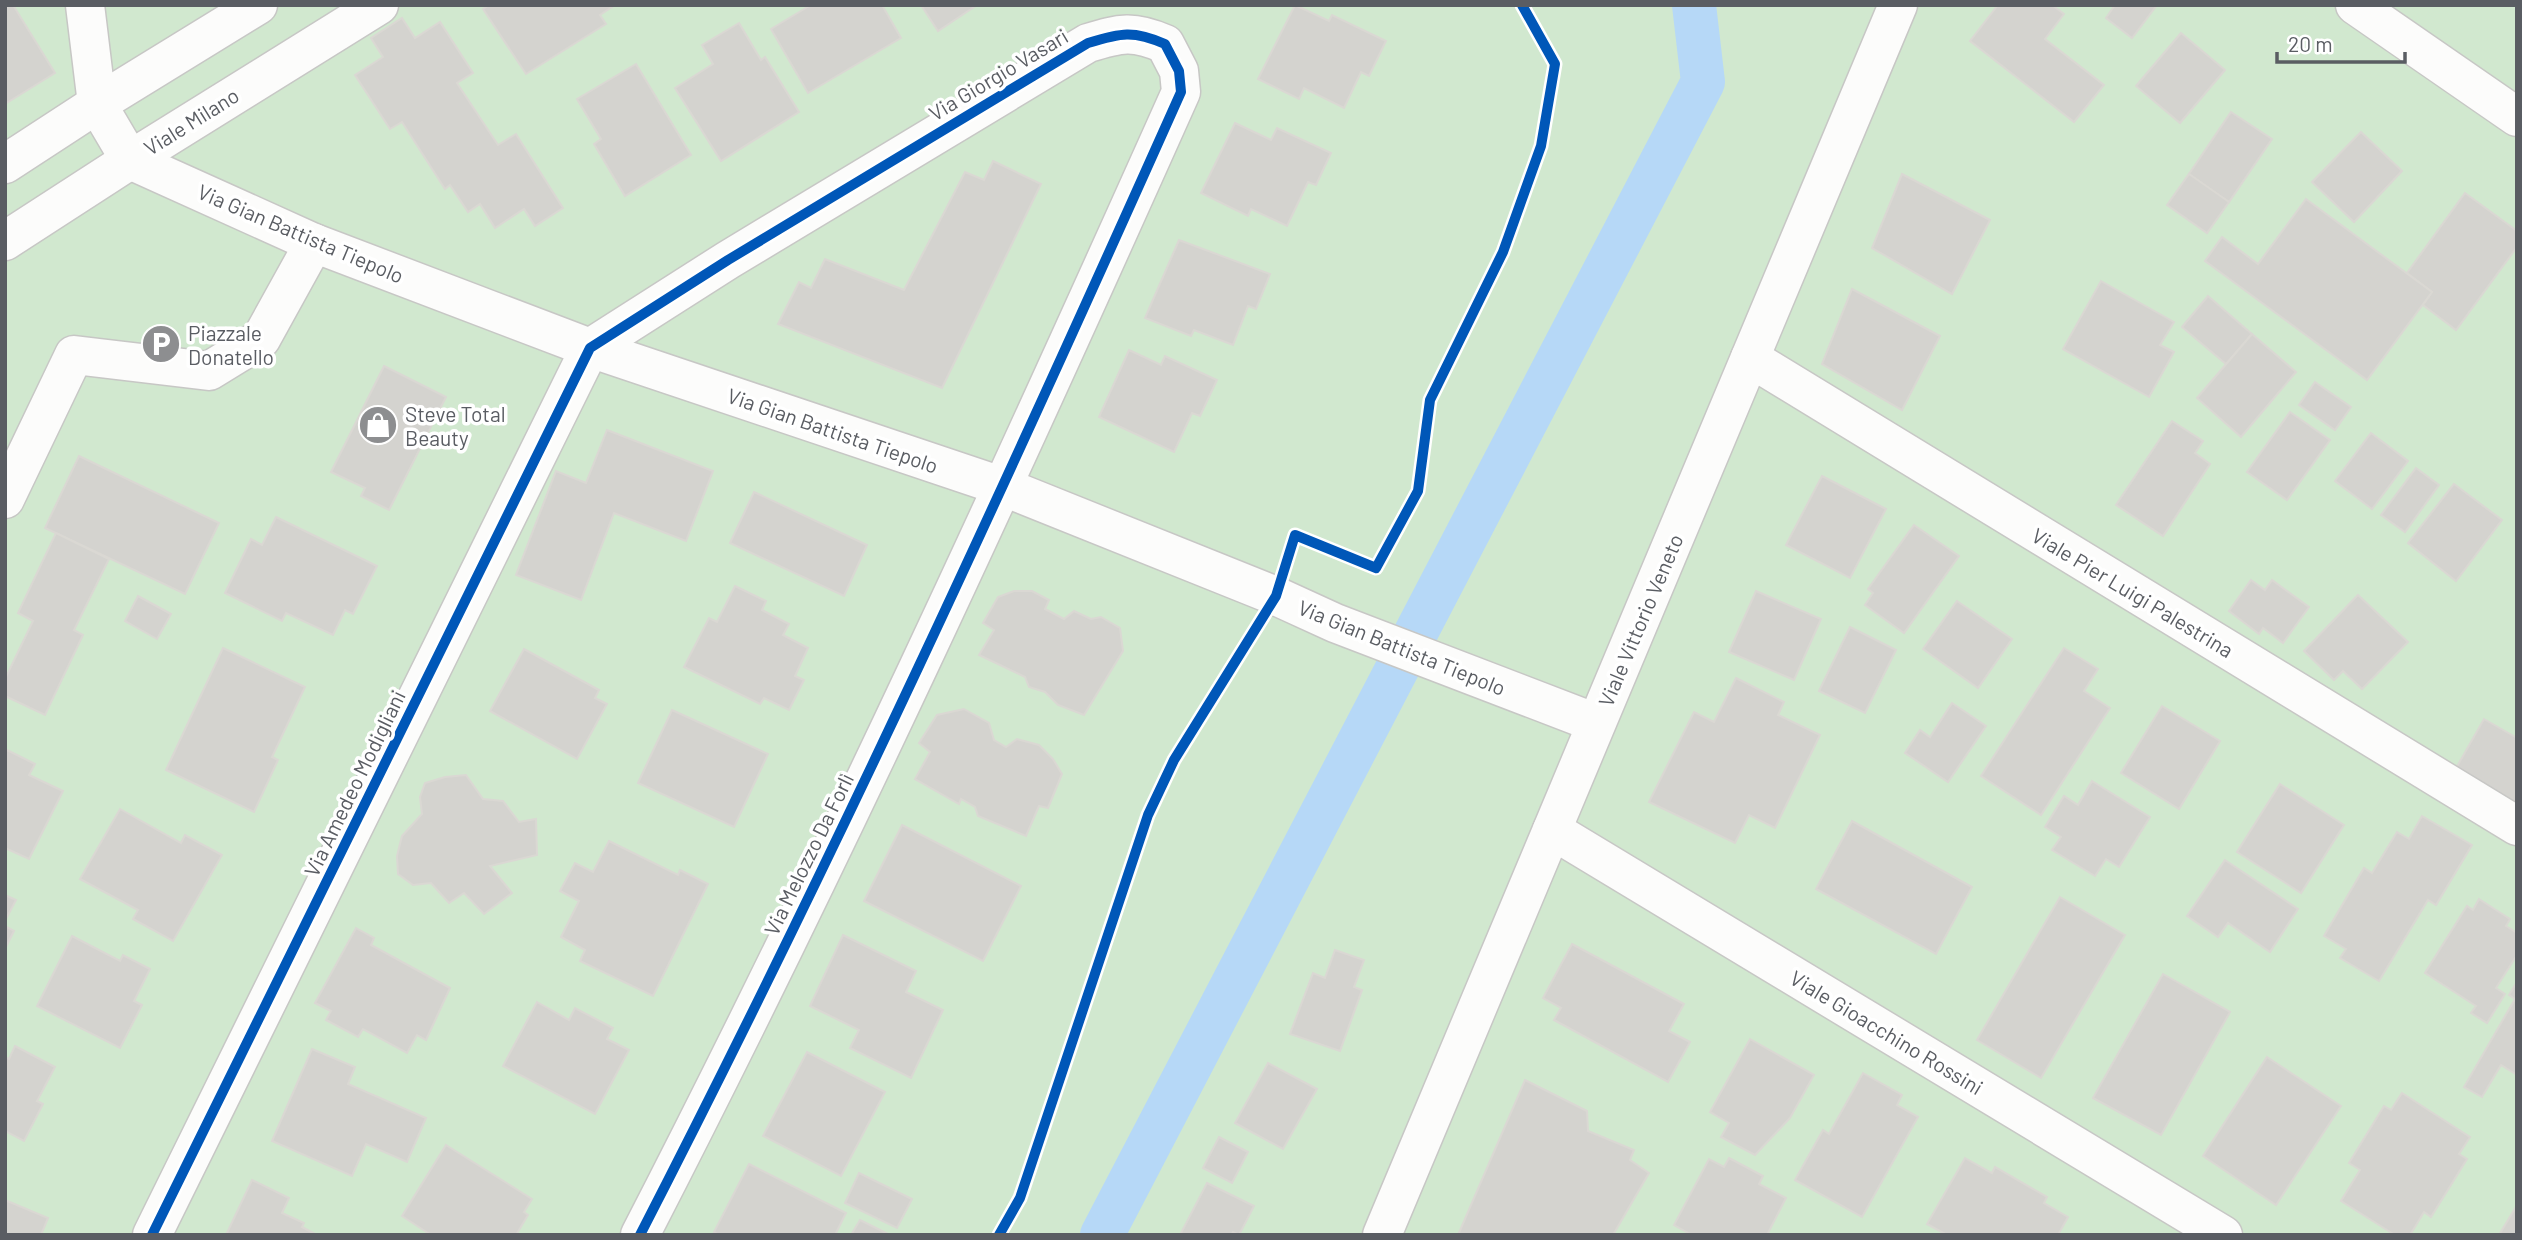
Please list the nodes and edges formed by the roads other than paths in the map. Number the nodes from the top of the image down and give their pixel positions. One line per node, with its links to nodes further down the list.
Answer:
1 (85, 5): 6 (street)
2 (258, 5): 6 (street)
3 (379, 5): 8 (street, Viale Milano)
4 (1898, 5): 13 (street, Viale Vittorio Veneto)
5 (2355, 5): 7 (street)
6 (97, 104): 8 (street); 9 (street)
7 (2517, 117)
8 (130, 160): 10 (street, Viale Milano); 11 (street, Via Gian Battista Tiepolo)
9 (5, 164)
10 (5, 241)
11 (314, 243): 12 (street, Via Gian Battista Tiepolo); 15 (street)
12 (590, 348): 14 (street, Via Gian Battista Tiepolo); 14 (street, Via Giorgio Vasari); 19 (street, Via Amedeo Modigliani)
13 (1750, 358): 16 (street, Viale Vittorio Veneto); 17 (street, Viale Pier Luigi Palestrina)
14 (1004, 487): 16 (street, Via Gian Battista Tiepolo); 20 (street, Via Melozzo Da Forlì)
15 (5, 499)
16 (1597, 723): 18 (street, Viale Vittorio Veneto)
17 (2517, 826)
18 (1552, 830): 21 (street, Viale Vittorio Veneto); 22 (street, Viale Gioacchino Rossini)
19 (152, 1235)
20 (640, 1235)
21 (1381, 1235)
22 (2223, 1235)

